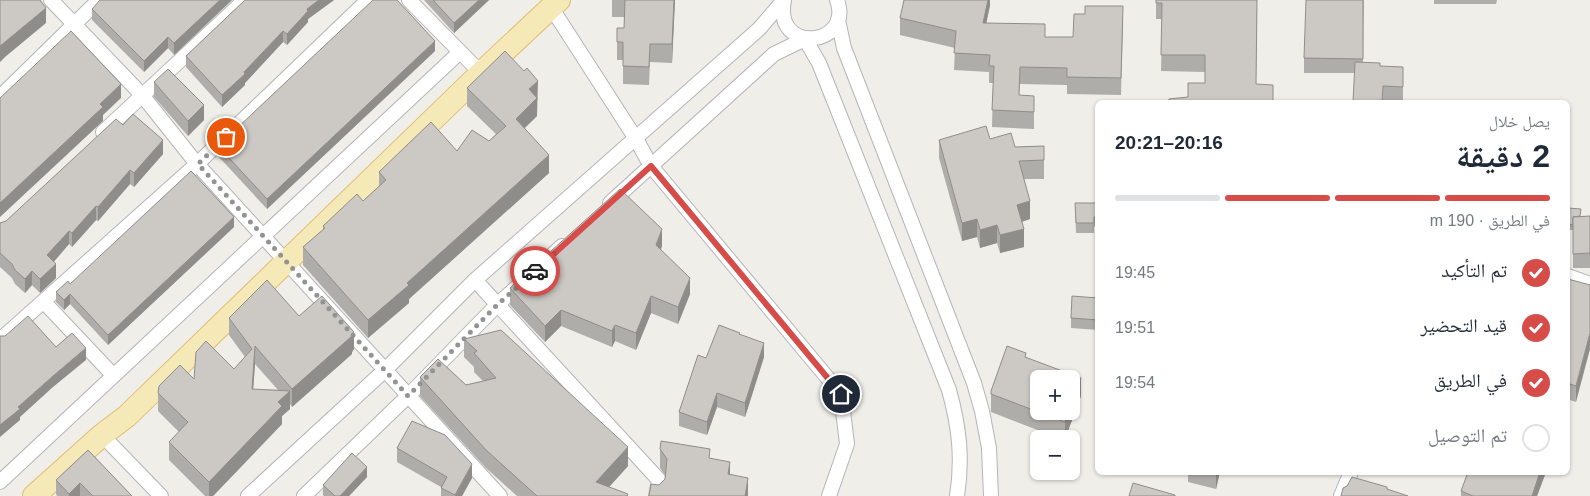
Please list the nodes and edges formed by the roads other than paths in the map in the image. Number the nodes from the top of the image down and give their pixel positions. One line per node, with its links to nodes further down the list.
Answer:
1 (51, 0): 10 (street)
2 (98, 0): 10 (street)
3 (245, 0): 14 (street)
4 (368, 0): 18 (street)
5 (409, 0): 12 (street)
6 (784, 0): 11 (street); 16 (street)
7 (839, 1): 9 (street)
8 (555, 4): 13 (main road); 16 (street)
9 (838, 20): 11 (street); 44 (street)
10 (75, 24): 14 (street); 15 (street)
11 (805, 39): 19 (street); 43 (street)
12 (460, 52): 13 (street); 21 (street)
13 (481, 73): 23 (main road)
14 (142, 95): 17 (street); 18 (street)
15 (0, 97)
16 (636, 139): 19 (street); 25 (street)
17 (93, 142)
18 (198, 164): 21 (street); 27 (street)
19 (651, 166): 20 (street); 42 (street)
20 (600, 212)
21 (262, 236): 23 (street); 31 (street)
22 (570, 239): 28 (street)
23 (286, 261): 30 (street); 33 (main road)
24 (1570, 277): 26 (street)
25 (475, 280): 28 (street); 30 (street)
26 (1590, 284)
27 (44, 302): 29 (street); 31 (street)
28 (497, 305): 32 (street); 41 (street)
29 (0, 340)
30 (385, 370): 32 (street); 38 (street)
31 (113, 375): 35 (street)
32 (408, 396): 39 (street); 40 (street)
33 (102, 435): 36 (main road); 37 (street)
34 (1350, 475): 45 (street)
35 (0, 482)
36 (34, 496)
37 (161, 496)
38 (248, 496)
39 (304, 496)
40 (500, 496)
41 (656, 496)
42 (829, 496)
43 (957, 496)
44 (991, 496)
45 (1341, 496)

